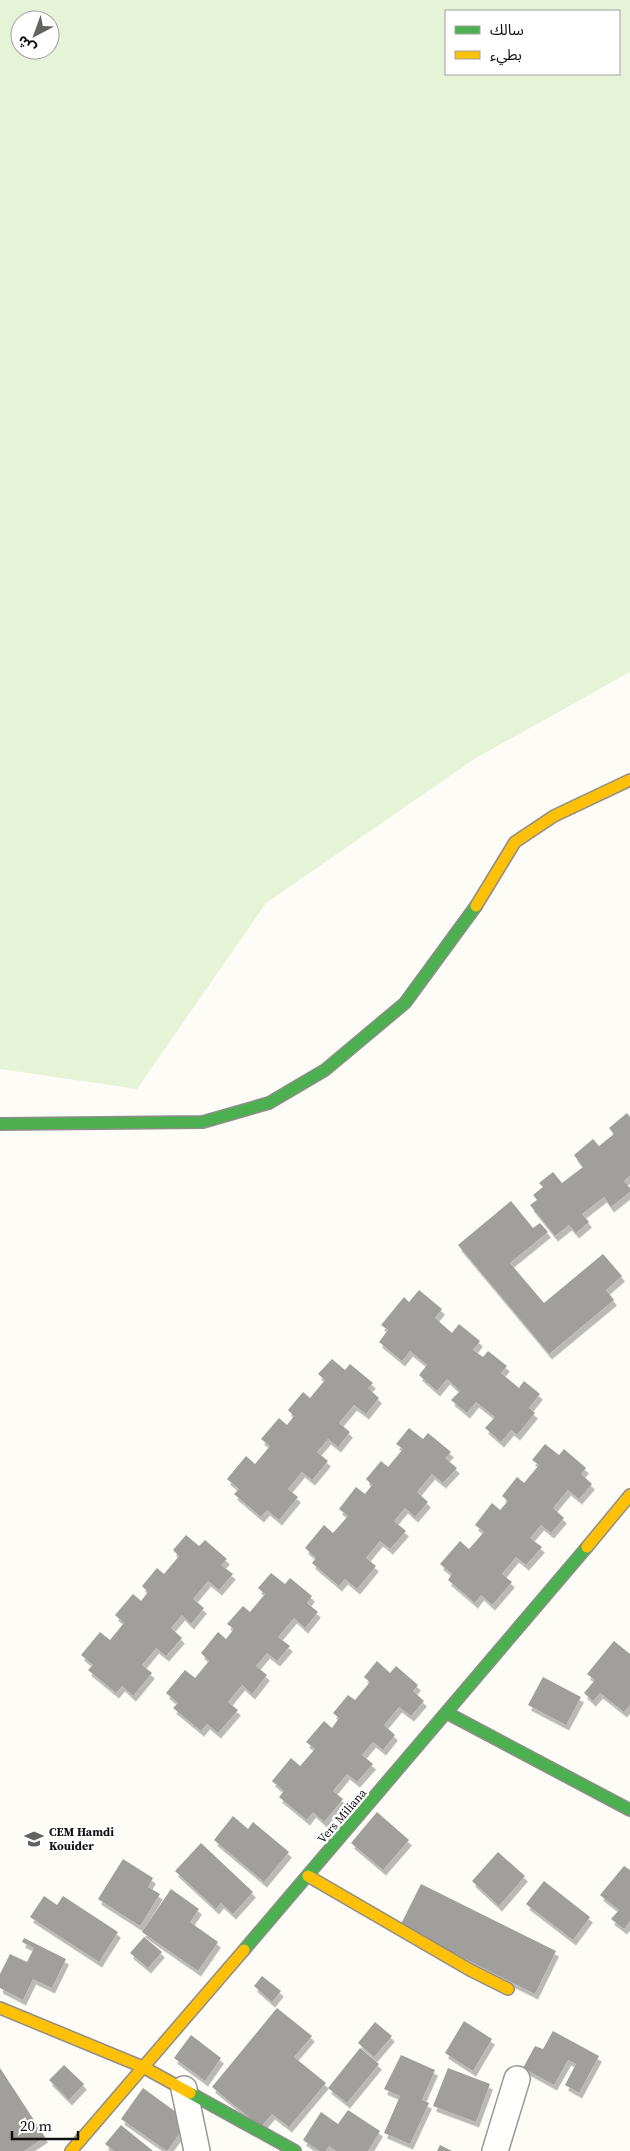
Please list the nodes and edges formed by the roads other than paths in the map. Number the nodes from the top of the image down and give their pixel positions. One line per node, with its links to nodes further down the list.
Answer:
1 (630, 780): 2 (street)
2 (0, 1124)
3 (630, 1495): 4 (street, Vers Miliana)
4 (448, 1714): 5 (street); 6 (street, Vers Miliana)
5 (630, 1810)
6 (308, 1876): 7 (street); 9 (street, Vers Miliana)
7 (508, 1989)
8 (0, 2008): 9 (street)
9 (143, 2067): 11 (street); 12 (street, Vers Miliana)
10 (517, 2080): 15 (street)
11 (184, 2089): 13 (street); 14 (street)
12 (71, 2151)
13 (197, 2151)
14 (295, 2151)
15 (495, 2151)

